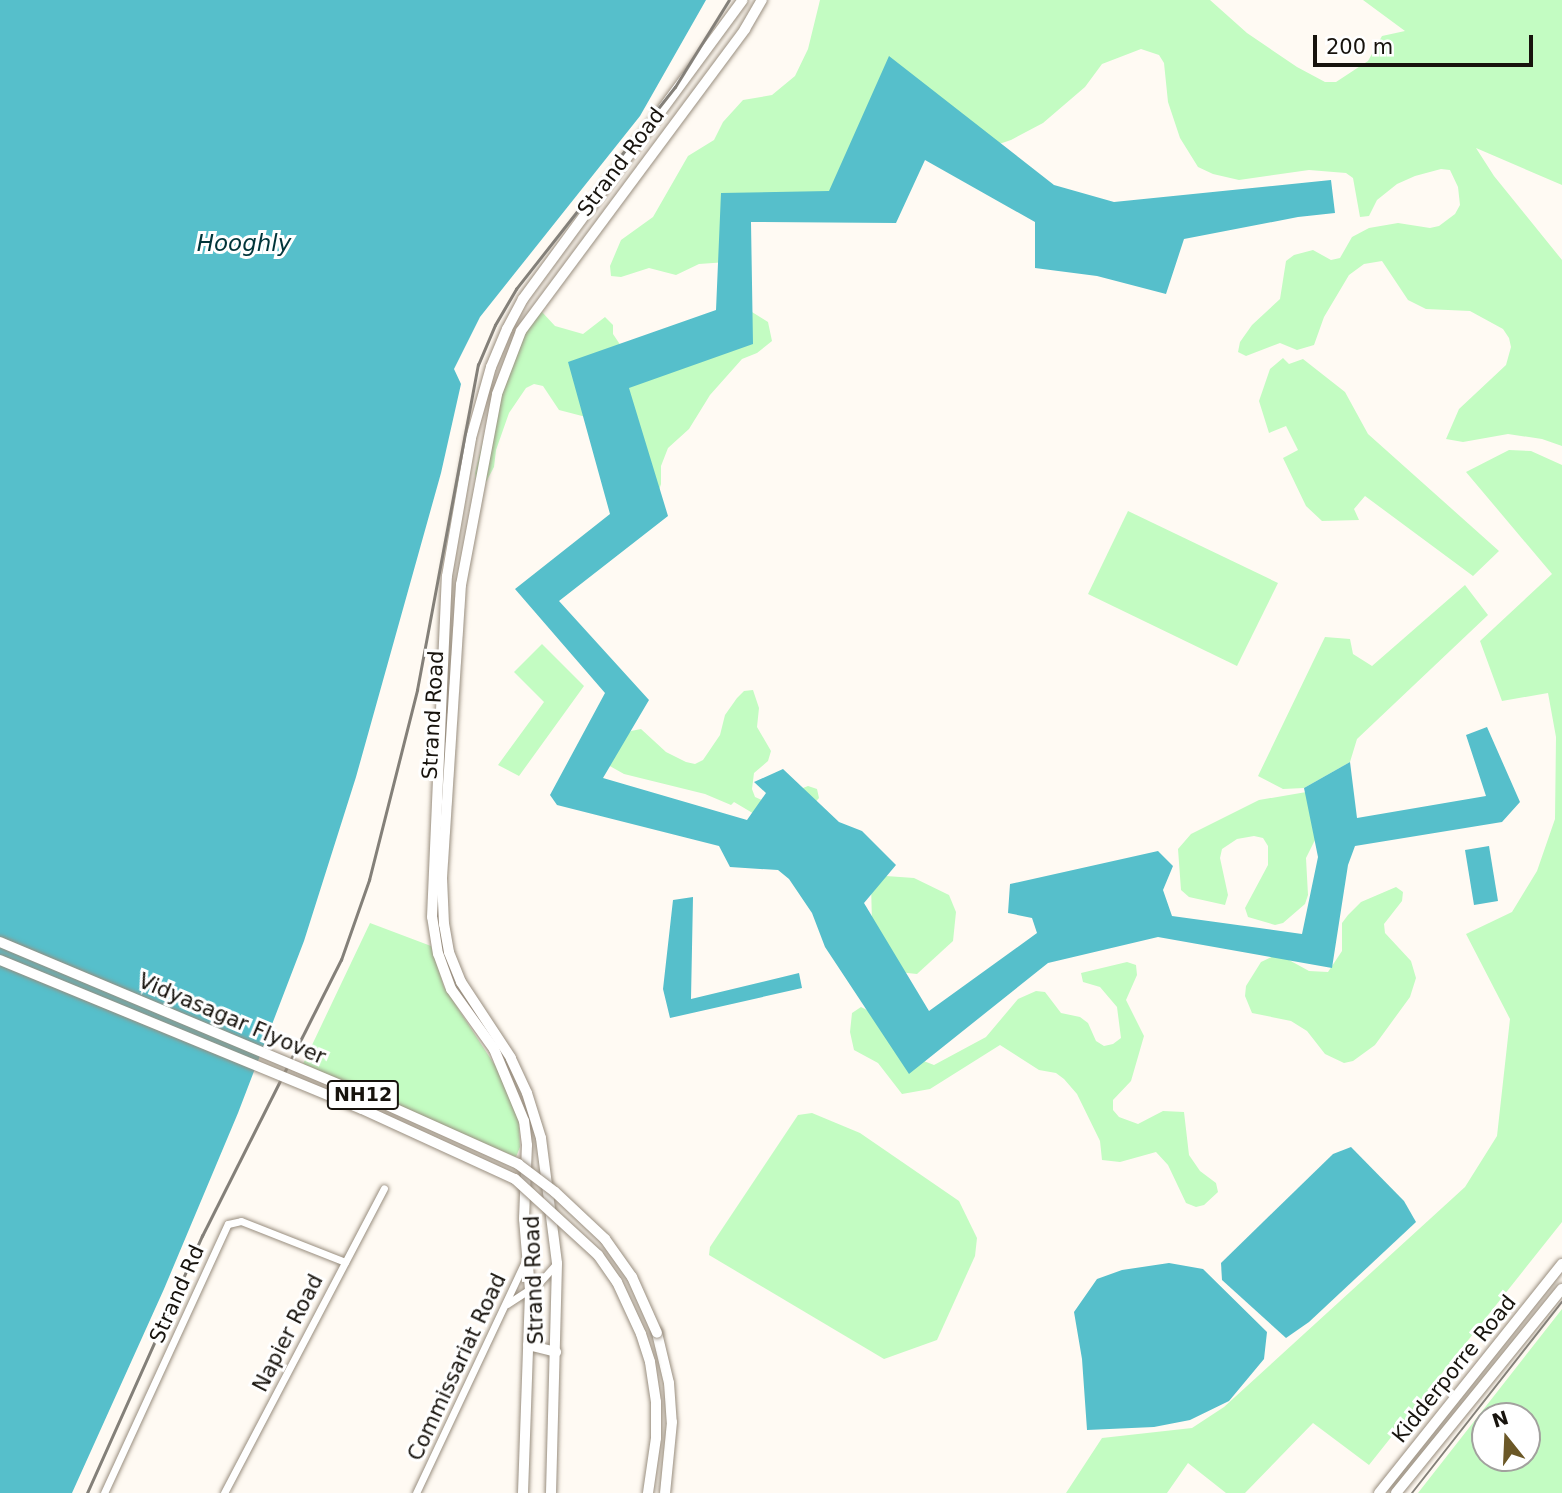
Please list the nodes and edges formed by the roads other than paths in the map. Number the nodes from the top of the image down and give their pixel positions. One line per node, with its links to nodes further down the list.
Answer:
1 (743, 0): 3 (main road, Strand Road)
2 (762, 0): 4 (main road, Strand Road)
3 (732, 19): 4 (main road); 5 (main road, Strand Road)
4 (745, 29): 6 (main road, Strand Road)
5 (471, 438): 6 (main road); 10 (main road, Strand Road)
6 (486, 439): 12 (main road, Strand Road)
7 (0, 942): 25 (highway, Vidyasagar Flyover / NH12, bridge)
8 (0, 960): 24 (highway, Vidyasagar Flyover / NH12, bridge)
9 (384, 1188): 11 (street, Napier Road)
10 (528, 1255): 15 (main road, Strand Road); 16 (street, Commissariat Road)
11 (345, 1262): 19 (street, Strand Rd); 20 (street, Napier Road)
12 (556, 1263): 15 (street); 18 (main road, Strand Road)
13 (1561, 1269): 26 (main road, Kidderporre Road)
14 (1562, 1289): 27 (main road)
15 (530, 1290): 16 (street); 17 (main road, Strand Road)
16 (507, 1304): 21 (street, Commissariat Road)
17 (528, 1345): 18 (main road); 22 (main road, Strand Road)
18 (556, 1352): 23 (main road, Strand Road)
19 (104, 1493)
20 (225, 1493)
21 (416, 1493)
22 (523, 1493)
23 (551, 1493)
24 (648, 1493)
25 (665, 1493)
26 (1380, 1493)
27 (1396, 1493)

